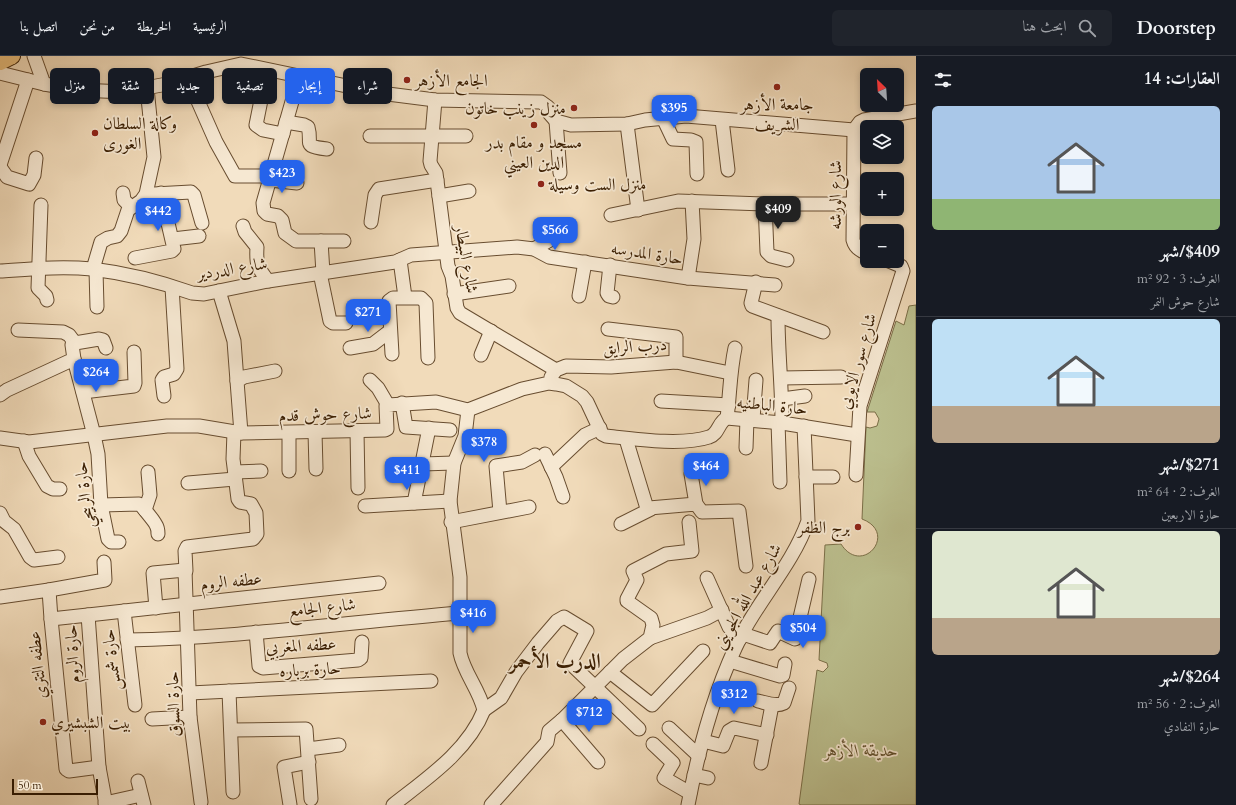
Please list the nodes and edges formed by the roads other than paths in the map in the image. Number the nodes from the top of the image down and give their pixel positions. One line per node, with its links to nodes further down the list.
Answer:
1 (12, 56): 4 (main road)
2 (34, 56): 9 (street)
3 (241, 60): 5 (street); 7 (street)
4 (0, 62)
5 (214, 69)
6 (0, 73): 8 (street)
7 (285, 73)
8 (28, 80): 9 (street); 29 (street)
9 (44, 84): 11 (street)
10 (335, 84): 12 (street)
11 (108, 91)
12 (435, 100): 20 (street); 25 (street, شارع البيطار)
13 (149, 104): 39 (street)
14 (199, 104): 33 (street)
15 (260, 104): 22 (street)
16 (292, 104): 22 (street)
17 (916, 111): 23 (street)
18 (663, 118): 19 (street); 21 (street); 32 (street)
19 (722, 120): 23 (street); 30 (street)
20 (556, 121): 21 (street); 31 (street)
21 (628, 124): 46 (street)
22 (285, 128): 27 (street); 33 (street)
23 (854, 130): 43 (street, شارع الورشه)
24 (370, 136): 25 (street)
25 (429, 136): 26 (street); 34 (street, شارع البيطار)
26 (466, 136)
27 (326, 149)
28 (36, 158): 29 (street)
29 (0, 166)
30 (728, 170)
31 (560, 173)
32 (697, 174)
33 (270, 178): 35 (street); 54 (street)
34 (437, 180): 40 (street, شارع البيطار); 48 (street)
35 (297, 183)
36 (469, 191): 40 (street)
37 (122, 193): 45 (street)
38 (161, 193): 39 (street); 49 (street); 53 (street)
39 (146, 194): 45 (street)
40 (439, 196): 57 (street, شارع البيطار)
41 (692, 201): 42 (street); 46 (street); 69 (street)
42 (765, 204): 43 (street); 61 (street)
43 (852, 204): 58 (street, شارع الورشه)
44 (41, 206): 64 (street)
45 (131, 207): 66 (street)
46 (638, 210): 47 (street)
47 (611, 216)
48 (370, 222)
49 (202, 223)
50 (243, 226): 70 (street)
51 (564, 232): 56 (street)
52 (199, 236): 53 (street)
53 (173, 239): 59 (street)
54 (321, 241): 55 (street); 68 (street)
55 (344, 241)
56 (534, 249): 57 (street, حارة المدرسه); 62 (street, حارة المدرسه)
57 (445, 251): 60 (street, شارع الدردير); 76 (street, شارع البيطار)
58 (860, 251)
59 (135, 258)
60 (400, 260): 68 (street, شارع الدردير); 78 (street)
61 (787, 260)
62 (585, 262): 63 (street, حارة المدرسه); 77 (street)
63 (610, 265): 69 (street, حارة المدرسه); 79 (street)
64 (38, 268): 66 (street, شارع الدردير); 67 (street, شارع الدردير); 80 (street)
65 (902, 268): 129 (street, شارع سور الايوبي)
66 (95, 270): 74 (street, شارع الدردير); 81 (street)
67 (0, 271)
68 (322, 273): 70 (street, شارع الدردير); 83 (street)
69 (688, 278): 71 (street, حارة المدرسه)
70 (268, 281): 75 (street, شارع الدردير)
71 (756, 282): 72 (street, حارة المدرسه); 82 (street)
72 (775, 284)
73 (509, 286): 76 (street)
74 (172, 287): 75 (street, شارع الدردير); 110 (street)
75 (219, 291): 106 (street)
76 (454, 294): 86 (street, شارع البيطار)
77 (579, 296)
78 (405, 297): 87 (street); 97 (street)
79 (613, 297)
80 (47, 300)
81 (97, 307)
82 (778, 316): 88 (street); 103 (street)
83 (346, 322)
84 (608, 329): 98 (street)
85 (18, 330): 89 (street)
86 (491, 331): 95 (street); 99 (street, شارع البيطار)
87 (390, 332): 91 (street); 94 (street)
88 (823, 332)
89 (75, 343): 90 (street); 96 (street, حارة الربيحي)
90 (106, 348)
91 (350, 348)
92 (735, 348): 101 (street)
93 (134, 352): 108 (street)
94 (392, 354)
95 (481, 355)
96 (74, 358): 108 (street, حارة الربيحي); 109 (street)
97 (428, 358)
98 (676, 362): 99 (street, درب الرايق); 101 (street, درب الرايق)
99 (556, 370): 107 (street)
100 (275, 371): 106 (street)
101 (730, 373): 117 (street)
102 (841, 377): 103 (street)
103 (781, 378): 112 (street)
104 (370, 380): 115 (street)
105 (756, 380): 118 (street)
106 (237, 382): 126 (street)
107 (549, 383): 116 (street); 122 (street)
108 (83, 392): 127 (street, حارة الربيحي)
109 (0, 396)
110 (164, 396)
111 (804, 396): 112 (street)
112 (782, 399): 119 (street)
113 (661, 401): 117 (street)
114 (402, 403): 115 (street, شارع حوش قدم); 116 (street, شارع حوش قدم); 121 (street)
115 (388, 405): 124 (street, شارع حوش قدم)
116 (468, 410): 134 (street)
117 (728, 411): 118 (street, حارة الباطنيه); 131 (street, حارة الباطنيه)
118 (750, 419): 119 (street, حارة الباطنيه); 133 (street)
119 (780, 422): 120 (street, حارة الباطنيه); 147 (street)
120 (804, 426): 129 (street, حارة الباطنيه); 144 (street, شارع عبد الله الجويني)
121 (429, 428): 123 (street); 135 (street)
122 (600, 428): 131 (street, حارة الباطنيه); 136 (street)
123 (450, 430)
124 (357, 431): 125 (street, شارع حوش قدم); 149 (street)
125 (315, 432): 128 (street, شارع حوش قدم); 137 (street)
126 (238, 433): 127 (street, شارع حوش قدم); 128 (street, شارع حوش قدم); 143 (street)
127 (94, 434): 132 (street, شارع حوش قدم); 154 (street, حارة الربيحي)
128 (288, 434): 139 (street)
129 (857, 434): 142 (street, شارع سور الايوبي)
130 (0, 438): 132 (street, شارع حوش قدم)
131 (626, 439): 157 (street)
132 (24, 441): 148 (street)
133 (746, 448)
134 (454, 463): 135 (street); 151 (street)
135 (422, 464): 152 (street)
136 (551, 467): 150 (street); 159 (street)
137 (316, 469)
138 (261, 471): 143 (street)
139 (289, 471)
140 (148, 472): 158 (street)
141 (691, 474): 153 (street)
142 (856, 475)
143 (235, 476): 146 (street); 169 (street, حارة السوق)
144 (806, 477): 145 (street); 183 (street, شارع عبد الله الجويني)
145 (833, 477)
146 (188, 482)
147 (780, 482)
148 (60, 488)
149 (358, 488)
150 (563, 497)
151 (450, 501): 152 (street); 161 (street)
152 (414, 503): 155 (street)
153 (696, 504): 157 (street); 168 (street)
154 (101, 505): 158 (street); 165 (street, حارة الربيحي)
155 (365, 506)
156 (528, 507): 159 (street)
157 (651, 509): 163 (street)
158 (145, 510): 164 (street)
159 (500, 512): 161 (street)
160 (0, 513): 166 (street)
161 (451, 522): 179 (street)
162 (689, 522): 184 (street)
163 (621, 524)
164 (158, 534)
165 (119, 542)
166 (58, 557)
167 (104, 562): 173 (street)
168 (746, 566)
169 (186, 571): 175 (street, حارة السوق); 176 (street)
170 (707, 578): 177 (street)
171 (808, 579): 183 (street)
172 (378, 582): 175 (street, عطفه الروم)
173 (49, 590): 174 (street); 181 (street, حارة الروم)
174 (0, 597)
175 (187, 604): 176 (street, عطفه الروم); 185 (street, حارة السوق)
176 (156, 608): 178 (street, عطفه الروم)
177 (722, 610): 183 (street); 184 (street)
178 (124, 611): 180 (street, عطفه الروم); 186 (street, حارة شمس)
179 (460, 613): 182 (street, شارع الجامع); 200 (street)
180 (88, 615): 181 (street, حارة الروم); 215 (street, حارة الروم)
181 (51, 619): 215 (street, عطفه التتري)
182 (256, 632): 185 (street, شارع الجامع); 187 (street, عطفه المغربي)
183 (742, 636): 189 (street, شارع عبد الله الجويني)
184 (650, 638): 191 (street)
185 (188, 639): 186 (street, شارع الجامع); 196 (street, حارة السوق)
186 (127, 640): 198 (street, حارة شمس)
187 (362, 642)
188 (703, 651): 191 (street)
189 (730, 661): 190 (street); 208 (street, شارع عبد الله الجويني)
190 (785, 664)
191 (610, 672): 193 (street)
192 (431, 681): 195 (street, حارة برباره)
193 (595, 686): 200 (street); 203 (street); 205 (street)
194 (789, 688): 199 (street)
195 (229, 691): 196 (street, حارة برباره); 206 (street)
196 (190, 693): 201 (street, حارة السوق)
197 (758, 701): 199 (street)
198 (135, 705)
199 (772, 705): 207 (street)
200 (484, 710): 226 (street)
201 (190, 717): 202 (street); 223 (street, حارة السوق)
202 (152, 719)
203 (562, 720): 213 (street); 227 (street)
204 (669, 728): 212 (street)
205 (639, 729)
206 (231, 730): 211 (street); 219 (street)
207 (767, 734): 208 (street); 214 (street)
208 (703, 741): 212 (street, شارع عبد الله الجويني)
209 (653, 744): 221 (street)
210 (339, 745): 211 (street)
211 (308, 756): 220 (street); 225 (street)
212 (699, 756): 216 (street, شارع عبد الله الجويني)
213 (598, 762)
214 (761, 763)
215 (99, 767): 224 (street, حارة الروم)
216 (694, 776): 217 (street); 221 (street, شارع عبد الله الجويني)
217 (708, 778)
218 (138, 781): 222 (street)
219 (233, 792)
220 (311, 799)
221 (689, 799)
222 (142, 800): 224 (street)
223 (201, 802)
224 (105, 804)
225 (290, 805)
226 (393, 805)
227 (491, 805)

